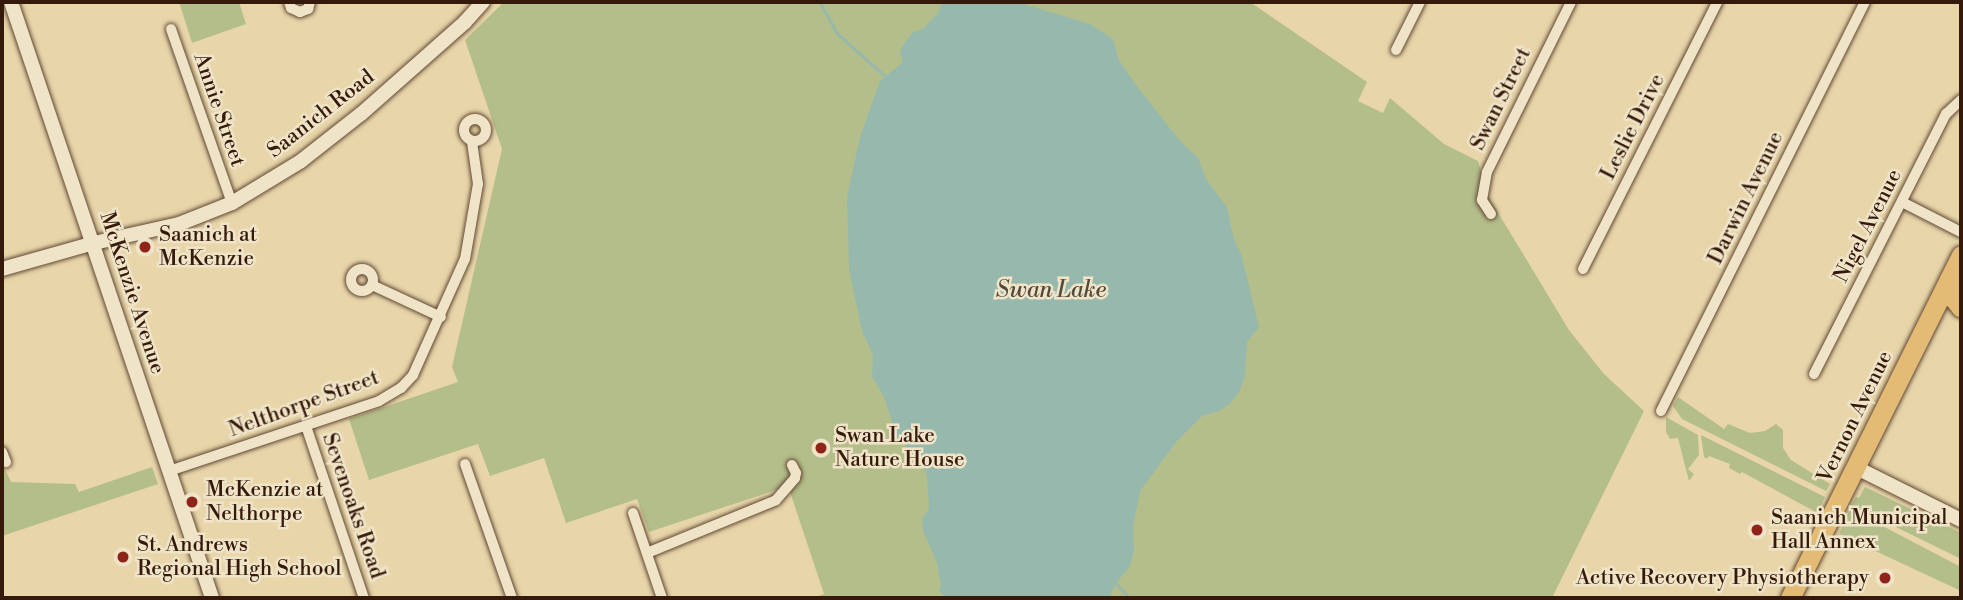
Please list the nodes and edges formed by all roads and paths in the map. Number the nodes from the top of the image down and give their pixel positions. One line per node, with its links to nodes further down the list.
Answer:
1 (11, 2): 17 (main road, McKenzie Avenue)
2 (289, 2): 3 (street)
3 (310, 2)
4 (483, 2): 14 (main road, Saanich Road)
5 (1420, 2): 10 (street)
6 (1571, 2): 15 (street, Swan Street)
7 (1717, 2): 20 (street, Leslie Drive)
8 (1865, 2): 26 (street, Darwin Avenue)
9 (170, 29): 14 (street, Annie Street)
10 (1396, 50)
11 (1961, 100): 13 (street, Nigel Avenue)
12 (472, 142): 24 (street, Nelthorpe Street)
13 (1902, 202): 16 (street); 25 (street, Nigel Avenue)
14 (232, 203): 17 (main road, Saanich Road)
15 (1491, 214)
16 (1961, 232)
17 (94, 243): 19 (main road, Saanich Road); 30 (main road, McKenzie Avenue)
18 (1961, 255): 21 (highway, Vernon Avenue)
19 (2, 269)
20 (1583, 269)
21 (1949, 279): 23 (highway); 31 (highway, Vernon Avenue)
22 (372, 285): 24 (street)
23 (1961, 309)
24 (440, 317): 27 (street, Nelthorpe Street)
25 (1814, 374)
26 (1661, 411)
27 (306, 426): 30 (street, Nelthorpe Street); 38 (street, Sevenoaks Road)
28 (465, 464): 39 (street)
29 (792, 464): 34 (street)
30 (169, 471): 37 (main road, McKenzie Avenue)
31 (1851, 475): 33 (main road); 36 (highway, Vernon Avenue)
32 (633, 513): 34 (street)
33 (1961, 520)
34 (647, 552): 40 (street)
35 (1826, 567): 36 (highway)
36 (1804, 571): 41 (highway, Vernon Avenue)
37 (212, 598)
38 (363, 598)
39 (512, 598)
40 (662, 598)
41 (1790, 598)

